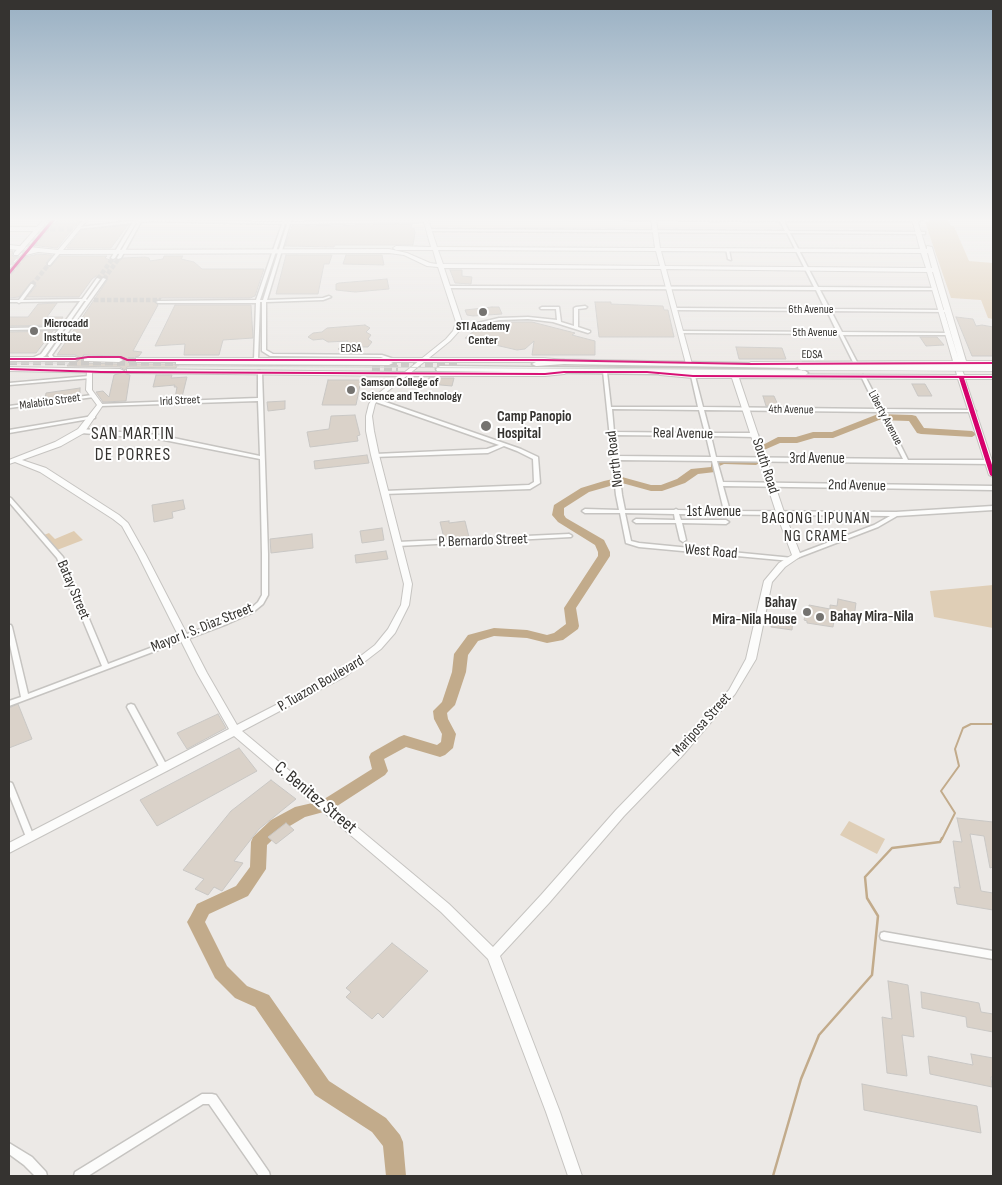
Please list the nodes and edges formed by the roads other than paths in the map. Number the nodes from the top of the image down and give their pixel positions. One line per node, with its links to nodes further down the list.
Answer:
1 (268, 274): 17 (street)
2 (271, 274): 16 (street)
3 (442, 274): 11 (street)
4 (666, 274): 12 (street)
5 (809, 274): 13 (street)
6 (930, 274): 14 (street)
7 (937, 274): 27 (street)
8 (98, 279): 18 (street)
9 (104, 279): 19 (street)
10 (32, 285): 22 (street)
11 (448, 287): 12 (street); 32 (street)
12 (669, 288): 13 (street); 25 (street)
13 (816, 289): 14 (street); 26 (street)
14 (934, 290): 27 (street)
15 (329, 296): 16 (street)
16 (264, 299): 17 (street); 49 (street)
17 (258, 300): 20 (street); 47 (street)
18 (82, 301): 19 (street); 22 (street); 30 (street)
19 (91, 301): 31 (street)
20 (160, 301)
21 (9, 302): 22 (street)
22 (20, 302)
23 (585, 306): 29 (street)
24 (542, 308): 28 (street)
25 (675, 309): 26 (street, 6th Avenue); 35 (street)
26 (827, 310): 27 (street, 6th Avenue); 36 (street)
27 (944, 311): 37 (street); 50 (street)
28 (559, 322): 29 (street); 32 (street)
29 (576, 327): 34 (street)
30 (62, 328): 31 (street); 33 (street); 38 (street)
31 (69, 328): 40 (street)
32 (458, 328): 39 (street)
33 (9, 329)
34 (588, 332)
35 (681, 332): 36 (street, 5th Avenue); 57 (street)
36 (840, 333): 37 (street, 5th Avenue); 52 (street)
37 (945, 334): 50 (street)
38 (44, 354): 40 (street); 42 (street)
39 (430, 355): 48 (street); 61 (main road)
40 (52, 356): 42 (main road); 43 (main road)
41 (9, 358): 42 (main road)
42 (34, 359)
43 (75, 359)
44 (87, 359): 45 (main road)
45 (119, 360)
46 (139, 360): 47 (main road, EDSA)
47 (256, 360): 49 (main road, EDSA)
48 (424, 360): 49 (main road, EDSA); 61 (main road, EDSA); 72 (street)
49 (393, 361): 60 (highway, EDSA); 70 (main road)
50 (961, 361): 54 (street, EDSA); 55 (street, EDSA); 79 (street)
51 (460, 362): 57 (highway, EDSA); 61 (main road, EDSA); 61 (main road)
52 (855, 362): 53 (street, EDSA); 58 (street, EDSA)
53 (891, 362): 54 (street, EDSA); 76 (street)
54 (928, 362): 77 (street)
55 (979, 362): 56 (street, EDSA)
56 (993, 362)
57 (689, 364): 58 (highway, EDSA)
58 (751, 364): 63 (highway, EDSA)
59 (993, 367): 63 (highway, EDSA, bridge)
60 (372, 368)
61 (440, 368): 68 (highway, EDSA); 72 (main road, EDSA)
62 (9, 370): 71 (main road)
63 (803, 370): 69 (highway, EDSA); 78 (highway, EDSA)
64 (120, 371): 71 (main road)
65 (130, 371): 66 (main road, EDSA)
66 (147, 371): 67 (main road, EDSA); 71 (main road)
67 (260, 372): 70 (main road, EDSA); 82 (street, Mayor I. S. Diaz Street)
68 (605, 372): 69 (highway, EDSA); 86 (street, North Road)
69 (647, 372): 73 (street, EDSA)
70 (386, 373): 72 (main road, EDSA)
71 (90, 374): 80 (street); 81 (street)
72 (407, 374): 83 (street)
73 (693, 376): 74 (street, EDSA); 87 (street)
74 (735, 376): 75 (street, EDSA); 88 (street, South Road)
75 (863, 376): 76 (street, EDSA); 89 (street, Liberty Avenue)
76 (898, 376): 77 (street, EDSA)
77 (937, 376): 79 (street, EDSA)
78 (993, 376): 79 (street, EDSA)
79 (963, 379): 90 (street)
80 (9, 384)
81 (92, 396): 84 (street); 85 (street, Malabito Street)
82 (260, 398): 84 (street, Irid Street); 99 (street, Mayor I. S. Diaz Street)
83 (375, 400): 97 (street); 98 (street, P. Tuazon Boulevard)
84 (100, 405): 91 (street)
85 (9, 407)
86 (609, 408): 87 (street, 4th Avenue); 94 (street, North Road)
87 (701, 409): 88 (street, 4th Avenue); 95 (street)
88 (746, 409): 89 (street, 4th Avenue); 96 (street, South Road)
89 (881, 411): 90 (street, 4th Avenue); 103 (street, Liberty Avenue)
90 (974, 411): 104 (street)
91 (93, 417): 92 (street); 93 (street)
92 (9, 432)
93 (81, 432): 99 (street); 102 (street)
94 (612, 433): 95 (street, Real Avenue); 100 (street, North Road)
95 (708, 434): 96 (street, Real Avenue); 105 (street)
96 (755, 435): 101 (street, South Road)
97 (503, 445): 98 (street); 110 (street)
98 (375, 456): 110 (street, P. Tuazon Boulevard)
99 (262, 458): 128 (street, Mayor I. S. Diaz Street)
100 (615, 458): 105 (street, 3rd Avenue); 114 (street, North Road)
101 (763, 459): 103 (street, 3rd Avenue); 105 (street, 3rd Avenue); 108 (street, South Road)
102 (11, 460): 128 (street, C. Benitez Street)
103 (906, 460): 104 (street, 3rd Avenue)
104 (991, 462): 106 (street)
105 (714, 464): 107 (street)
106 (993, 475)
107 (720, 484): 108 (street, 2nd Avenue); 116 (street)
108 (771, 485): 109 (street, 2nd Avenue); 117 (street, South Road)
109 (993, 488)
110 (386, 493): 124 (street, P. Tuazon Boulevard)
111 (9, 499): 129 (street, Batay Street)
112 (993, 508): 118 (street, 1st Avenue)
113 (585, 511): 114 (street, 1st Avenue)
114 (623, 511): 115 (street, 1st Avenue); 125 (street, North Road)
115 (676, 511): 116 (street, 1st Avenue); 120 (street)
116 (727, 511): 117 (street, 1st Avenue)
117 (780, 512): 118 (street, 1st Avenue); 126 (street, South Road)
118 (896, 514): 126 (street, Mariposa Street)
119 (636, 521): 120 (street)
120 (678, 522): 121 (street); 123 (street)
121 (726, 522)
122 (569, 536): 124 (street, P. Bernardo Street)
123 (683, 540)
124 (398, 544): 133 (street, P. Tuazon Boulevard)
125 (630, 544): 126 (street, West Road)
126 (794, 557): 140 (street, Mariposa Street)
127 (9, 627): 130 (street)
128 (184, 637): 129 (street, Mayor I. S. Diaz Street); 133 (street, C. Benitez Street)
129 (105, 666): 130 (street, Mayor I. S. Diaz Street)
130 (25, 697): 131 (street, Mayor I. S. Diaz Street)
131 (9, 704)
132 (130, 707): 134 (street)
133 (239, 734): 134 (street, P. Tuazon Boulevard); 140 (street, C. Benitez Street)
134 (164, 768): 137 (street, P. Tuazon Boulevard)
135 (9, 785): 136 (street)
136 (11, 795): 137 (street)
137 (30, 837): 138 (street, P. Tuazon Boulevard)
138 (9, 848)
139 (884, 936): 141 (street)
140 (493, 955): 146 (street, C. Benitez Street)
141 (993, 955)
142 (9, 1148): 144 (street)
143 (260, 1174): 145 (street)
144 (42, 1176)
145 (79, 1176)
146 (575, 1176)

